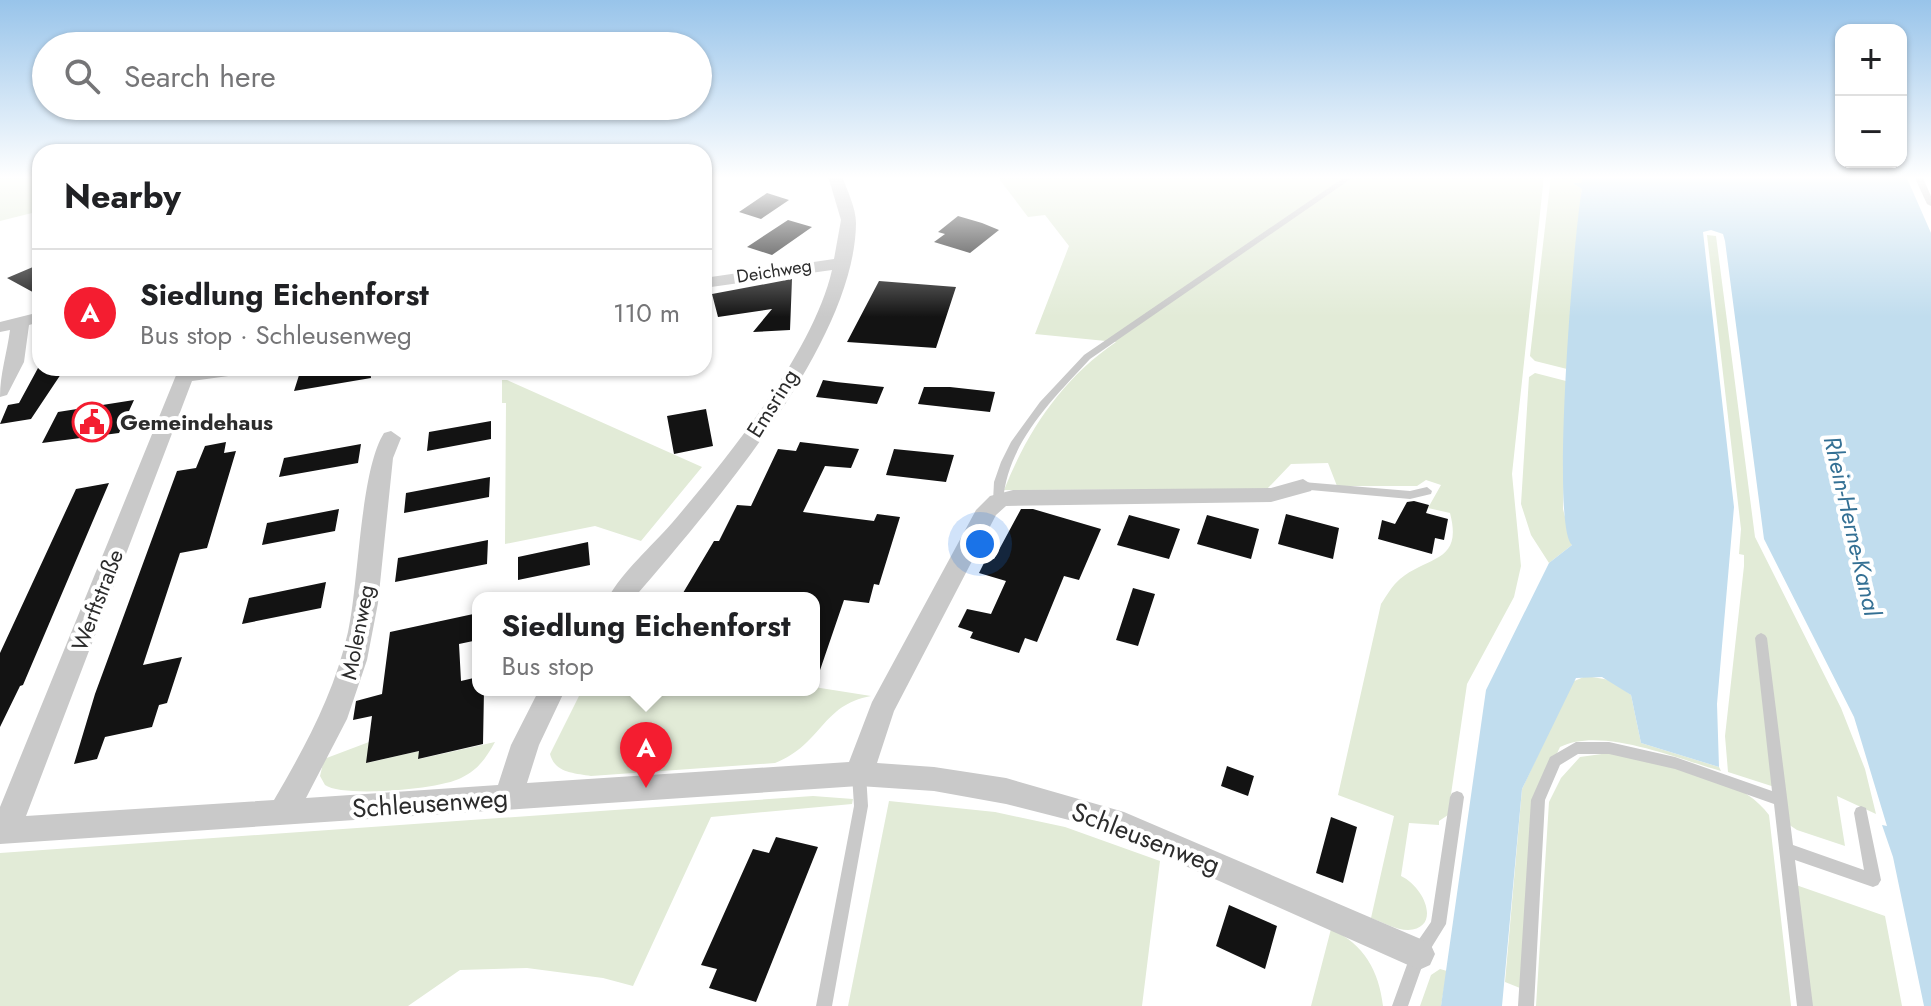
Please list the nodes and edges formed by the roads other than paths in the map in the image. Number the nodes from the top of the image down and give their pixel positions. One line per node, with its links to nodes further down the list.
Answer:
1 (848, 223): 3 (street, Emsring)
2 (1283, 223): 14 (lane)
3 (844, 263): 4 (street, Deichweg); 15 (street, Emsring)
4 (712, 282)
5 (32, 319): 6 (street)
6 (20, 322): 7 (street); 8 (street)
7 (0, 327)
8 (6, 374): 10 (street)
9 (185, 376): 24 (street, Werftstraße)
10 (0, 391)
11 (391, 438): 22 (street, Molenweg)
12 (1303, 486): 13 (lane); 14 (street)
13 (1427, 491)
14 (998, 501): 18 (street)
15 (625, 592)
16 (1761, 638): 21 (lane)
17 (549, 696): 20 (street)
18 (859, 774): 20 (street, Schleusenweg); 26 (street, Schleusenweg); 27 (lane)
19 (1457, 797): 26 (lane)
20 (508, 798): 22 (street, Schleusenweg)
21 (1780, 800): 25 (lane); 29 (lane)
22 (282, 813): 24 (street, Schleusenweg)
23 (1861, 813): 25 (lane)
24 (1, 831)
25 (1787, 850): 30 (lane)
26 (1419, 954): 28 (lane)
27 (824, 1006)
28 (1400, 1006)
29 (1526, 1006)
30 (1805, 1006)

